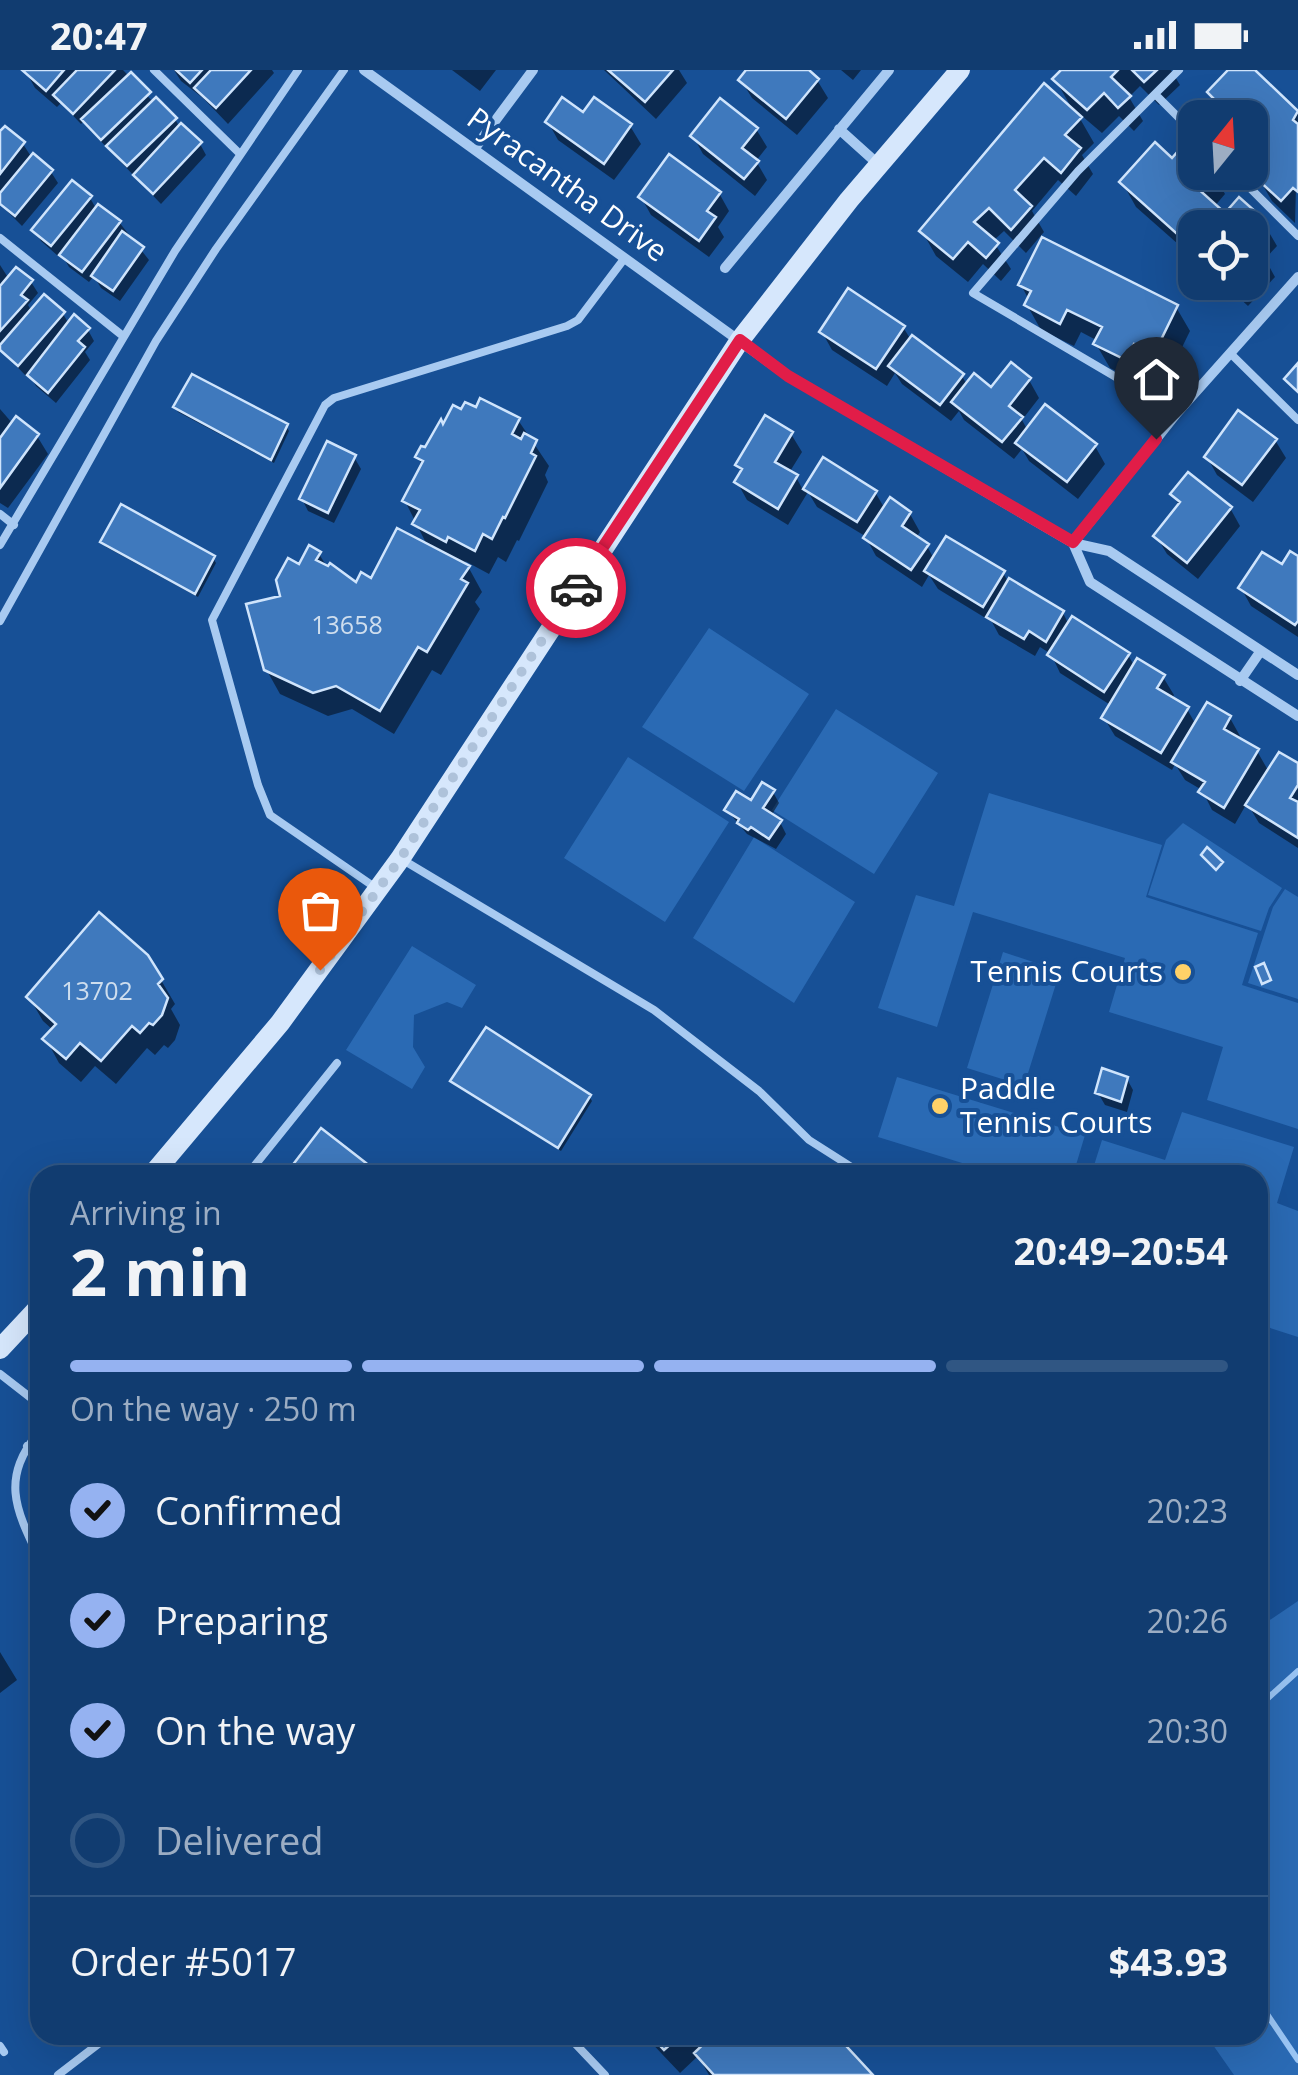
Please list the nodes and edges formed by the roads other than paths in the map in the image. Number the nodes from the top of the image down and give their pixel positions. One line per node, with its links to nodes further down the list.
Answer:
1 (154, 70): 13 (lane)
2 (298, 70): 13 (lane)
3 (344, 70): 30 (lane)
4 (364, 70): 12 (street, Pyracantha Drive)
5 (533, 70): 12 (street)
6 (889, 70): 11 (street)
7 (960, 70): 14 (street)
8 (1179, 70): 9 (lane)
9 (1155, 94): 10 (lane); 24 (lane)
10 (1178, 117)
11 (839, 129): 14 (street); 19 (street)
12 (475, 148): 18 (street, Pyracantha Drive)
13 (239, 153): 21 (lane)
14 (879, 166): 22 (street)
15 (1252, 190): 16 (lane)
16 (1298, 236)
17 (0, 238): 21 (lane)
18 (624, 258): 22 (street, Pyracantha Drive); 36 (lane)
19 (725, 268)
20 (1298, 277): 23 (street)
21 (123, 336): 27 (lane)
22 (740, 340): 28 (street, Pyracantha Drive); 35 (street)
23 (1230, 352): 24 (street); 25 (lane)
24 (1177, 413): 28 (street)
25 (1298, 420)
26 (0, 514): 27 (lane)
27 (14, 524): 29 (lane)
28 (1073, 542): 31 (street, Pyracantha Drive); 33 (street)
29 (0, 545)
30 (0, 622)
31 (1260, 652): 32 (street, Pyracantha Drive); 33 (street)
32 (1298, 676)
33 (1240, 680): 34 (street)
34 (1298, 716)
35 (400, 859): 36 (street); 40 (lane)
36 (378, 890): 38 (street)
37 (337, 1063): 39 (lane)
38 (160, 1165)
39 (255, 1165)
40 (848, 1165)
41 (30, 1317): 42 (street)
42 (0, 1350)
43 (0, 1374): 44 (lane)
44 (30, 1397)
45 (30, 1442): 46 (lane)
46 (27, 1446): 47 (lane); 48 (lane)
47 (30, 1448)
48 (30, 1536)
49 (97, 2045): 51 (lane)
50 (577, 2045): 52 (lane)
51 (58, 2075)
52 (604, 2075)

